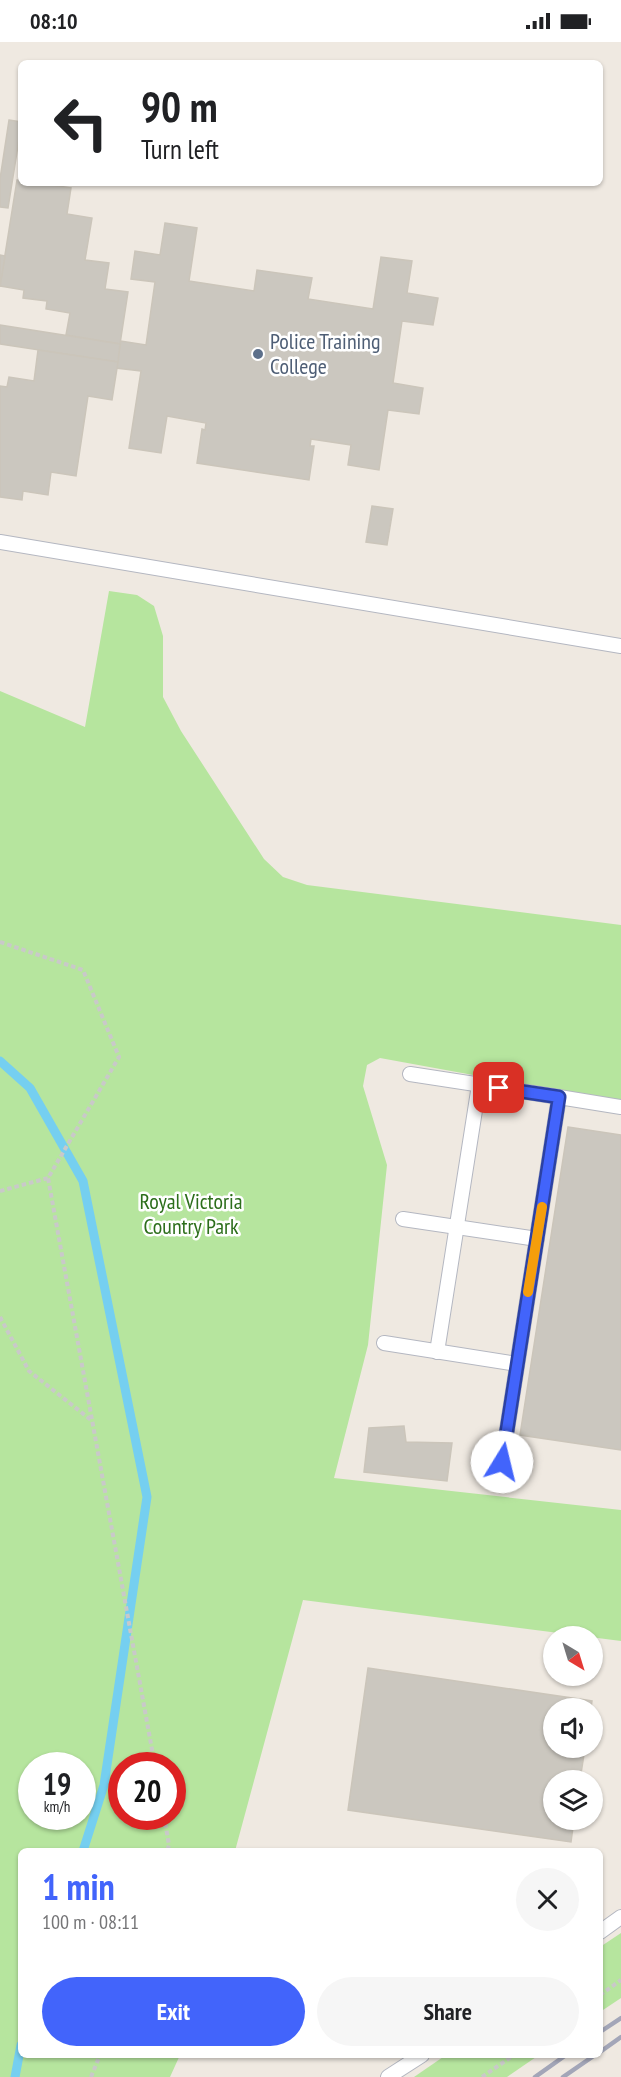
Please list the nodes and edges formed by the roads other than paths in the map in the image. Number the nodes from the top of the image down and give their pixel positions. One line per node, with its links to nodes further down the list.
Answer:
1 (0, 542): 2 (lane)
2 (621, 646)
3 (410, 1074): 4 (lane)
4 (479, 1085): 5 (lane); 8 (lane)
5 (559, 1097): 6 (lane); 9 (lane)
6 (621, 1107)
7 (403, 1218): 8 (lane)
8 (456, 1227): 9 (lane); 11 (lane)
9 (537, 1239): 12 (lane)
10 (384, 1344): 11 (lane)
11 (437, 1352): 12 (lane)
12 (517, 1364): 13 (lane)
13 (502, 1462)
14 (621, 1917): 15 (lane)
15 (603, 1930)
16 (417, 2058): 17 (lane)
17 (388, 2077)

